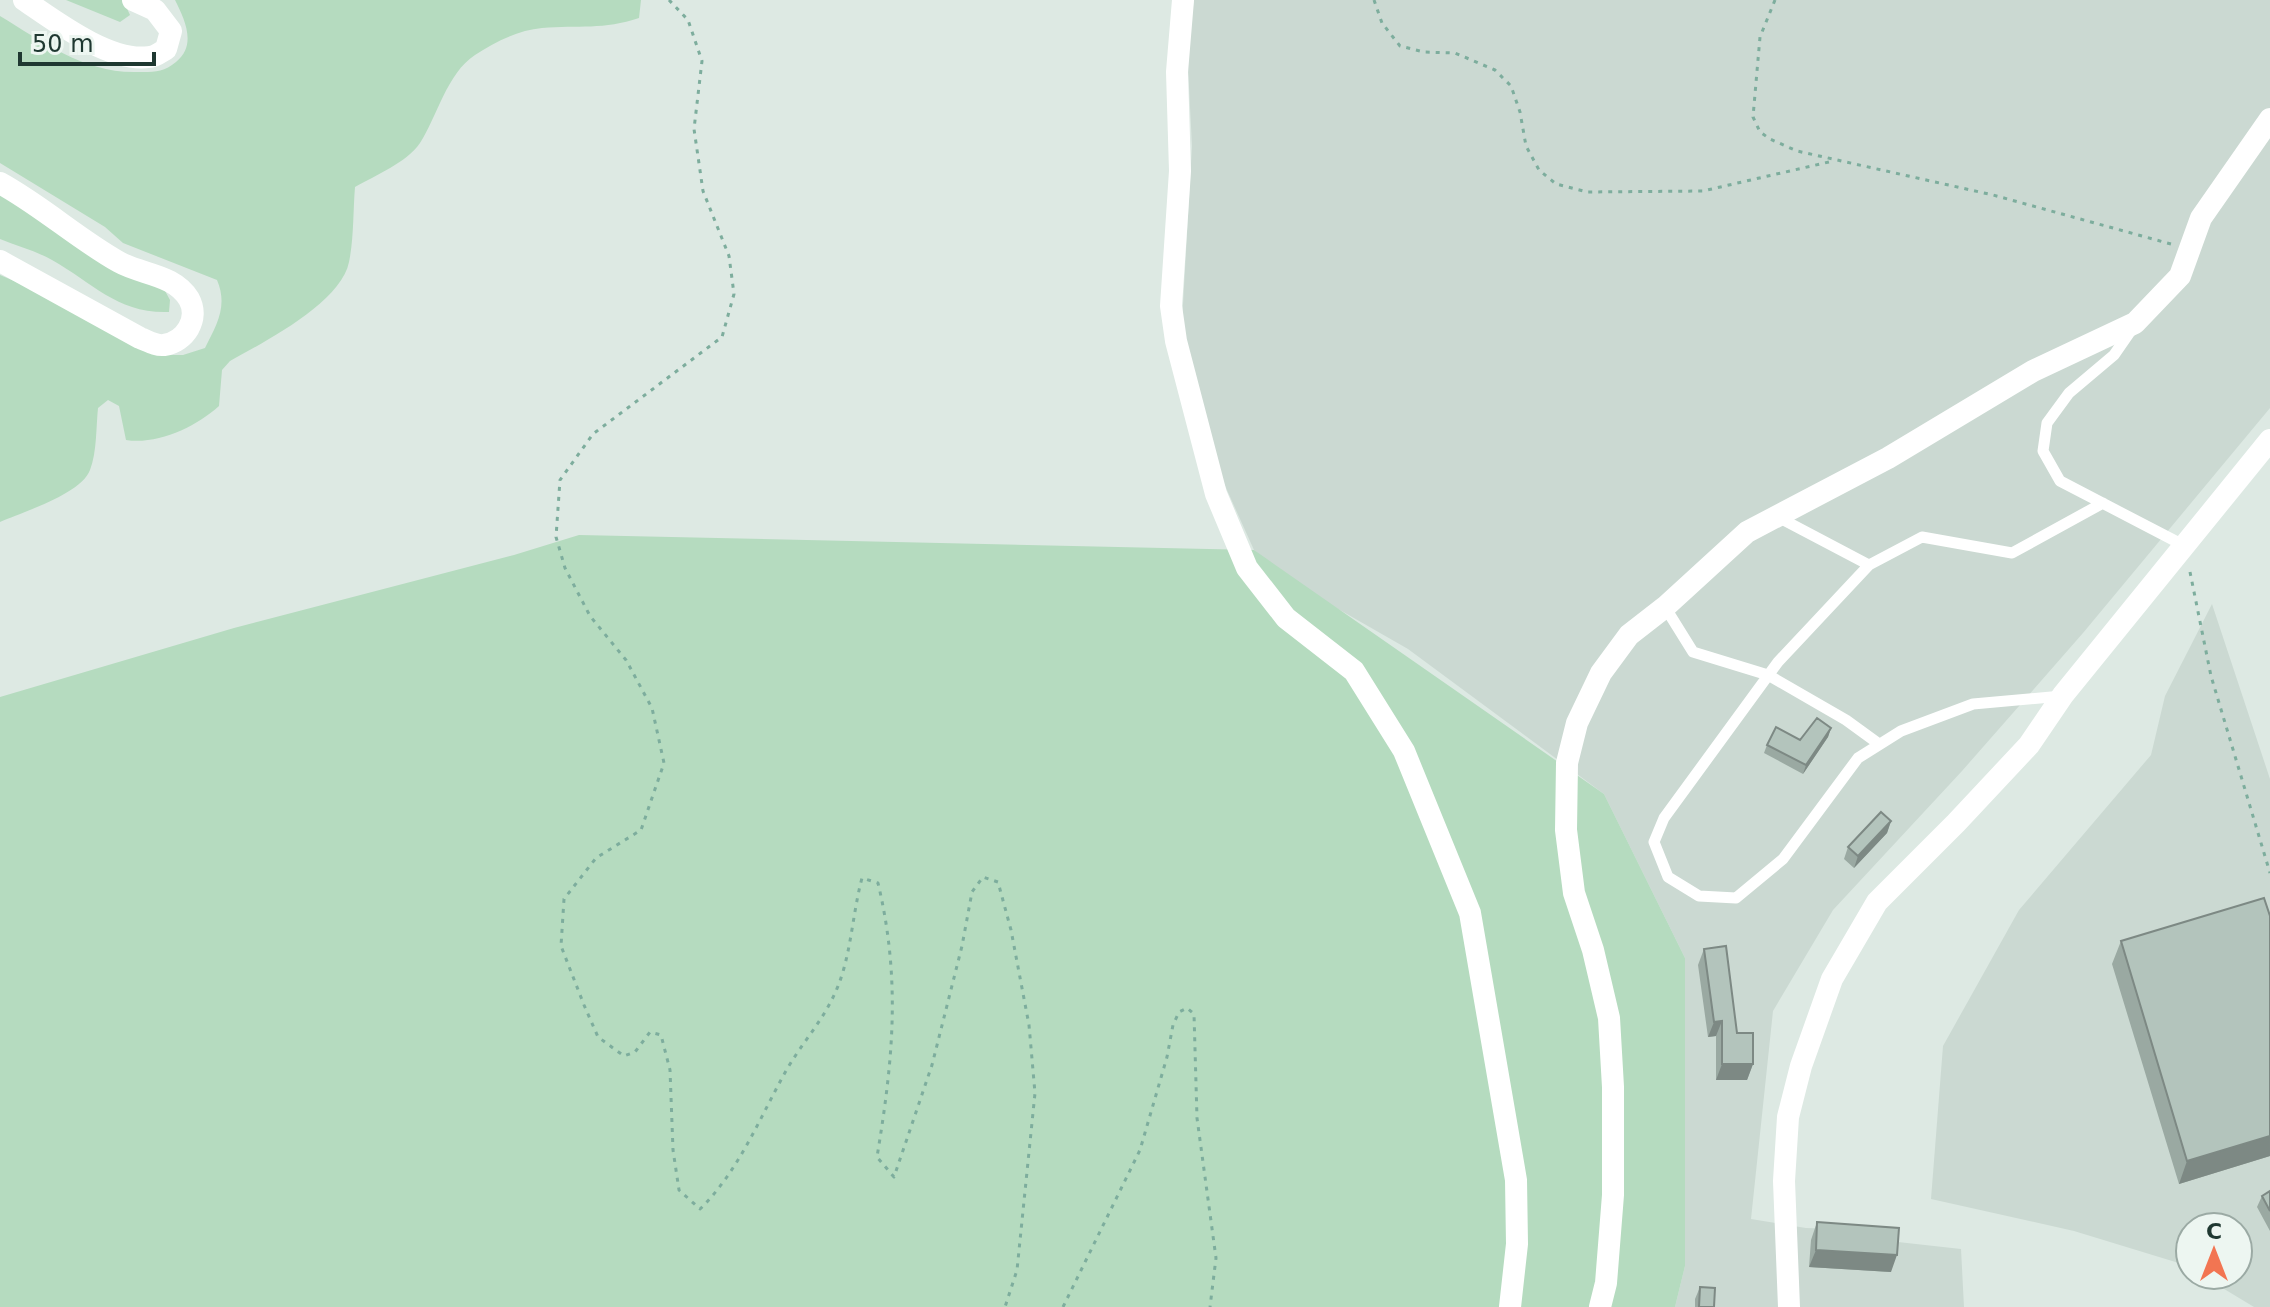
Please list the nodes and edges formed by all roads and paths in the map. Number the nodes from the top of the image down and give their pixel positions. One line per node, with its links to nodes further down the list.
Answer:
1 (24, 0): 2 (street)
2 (133, 0)
3 (669, 0): 23 (path)
4 (1183, 0): 26 (street)
5 (1374, 0): 8 (path)
6 (1775, 0): 8 (path)
7 (2270, 119): 10 (street)
8 (1837, 160): 10 (path)
9 (0, 183): 11 (street)
10 (2190, 249): 12 (street)
11 (0, 261)
12 (2135, 323): 14 (lane); 15 (street)
13 (2270, 440): 16 (street)
14 (2103, 503): 16 (lane); 17 (lane)
15 (1774, 516): 17 (lane); 18 (street)
16 (2185, 546): 20 (street); 22 (path)
17 (1869, 565): 19 (lane)
18 (1665, 607): 19 (lane); 27 (street)
19 (1768, 675): 21 (lane); 21 (lane)
20 (2063, 695): 21 (lane); 28 (street)
21 (1879, 744)
22 (2270, 873)
23 (1005, 1307)
24 (1063, 1307): 25 (path)
25 (1210, 1307)
26 (1510, 1307)
27 (1600, 1307)
28 (1789, 1307)

